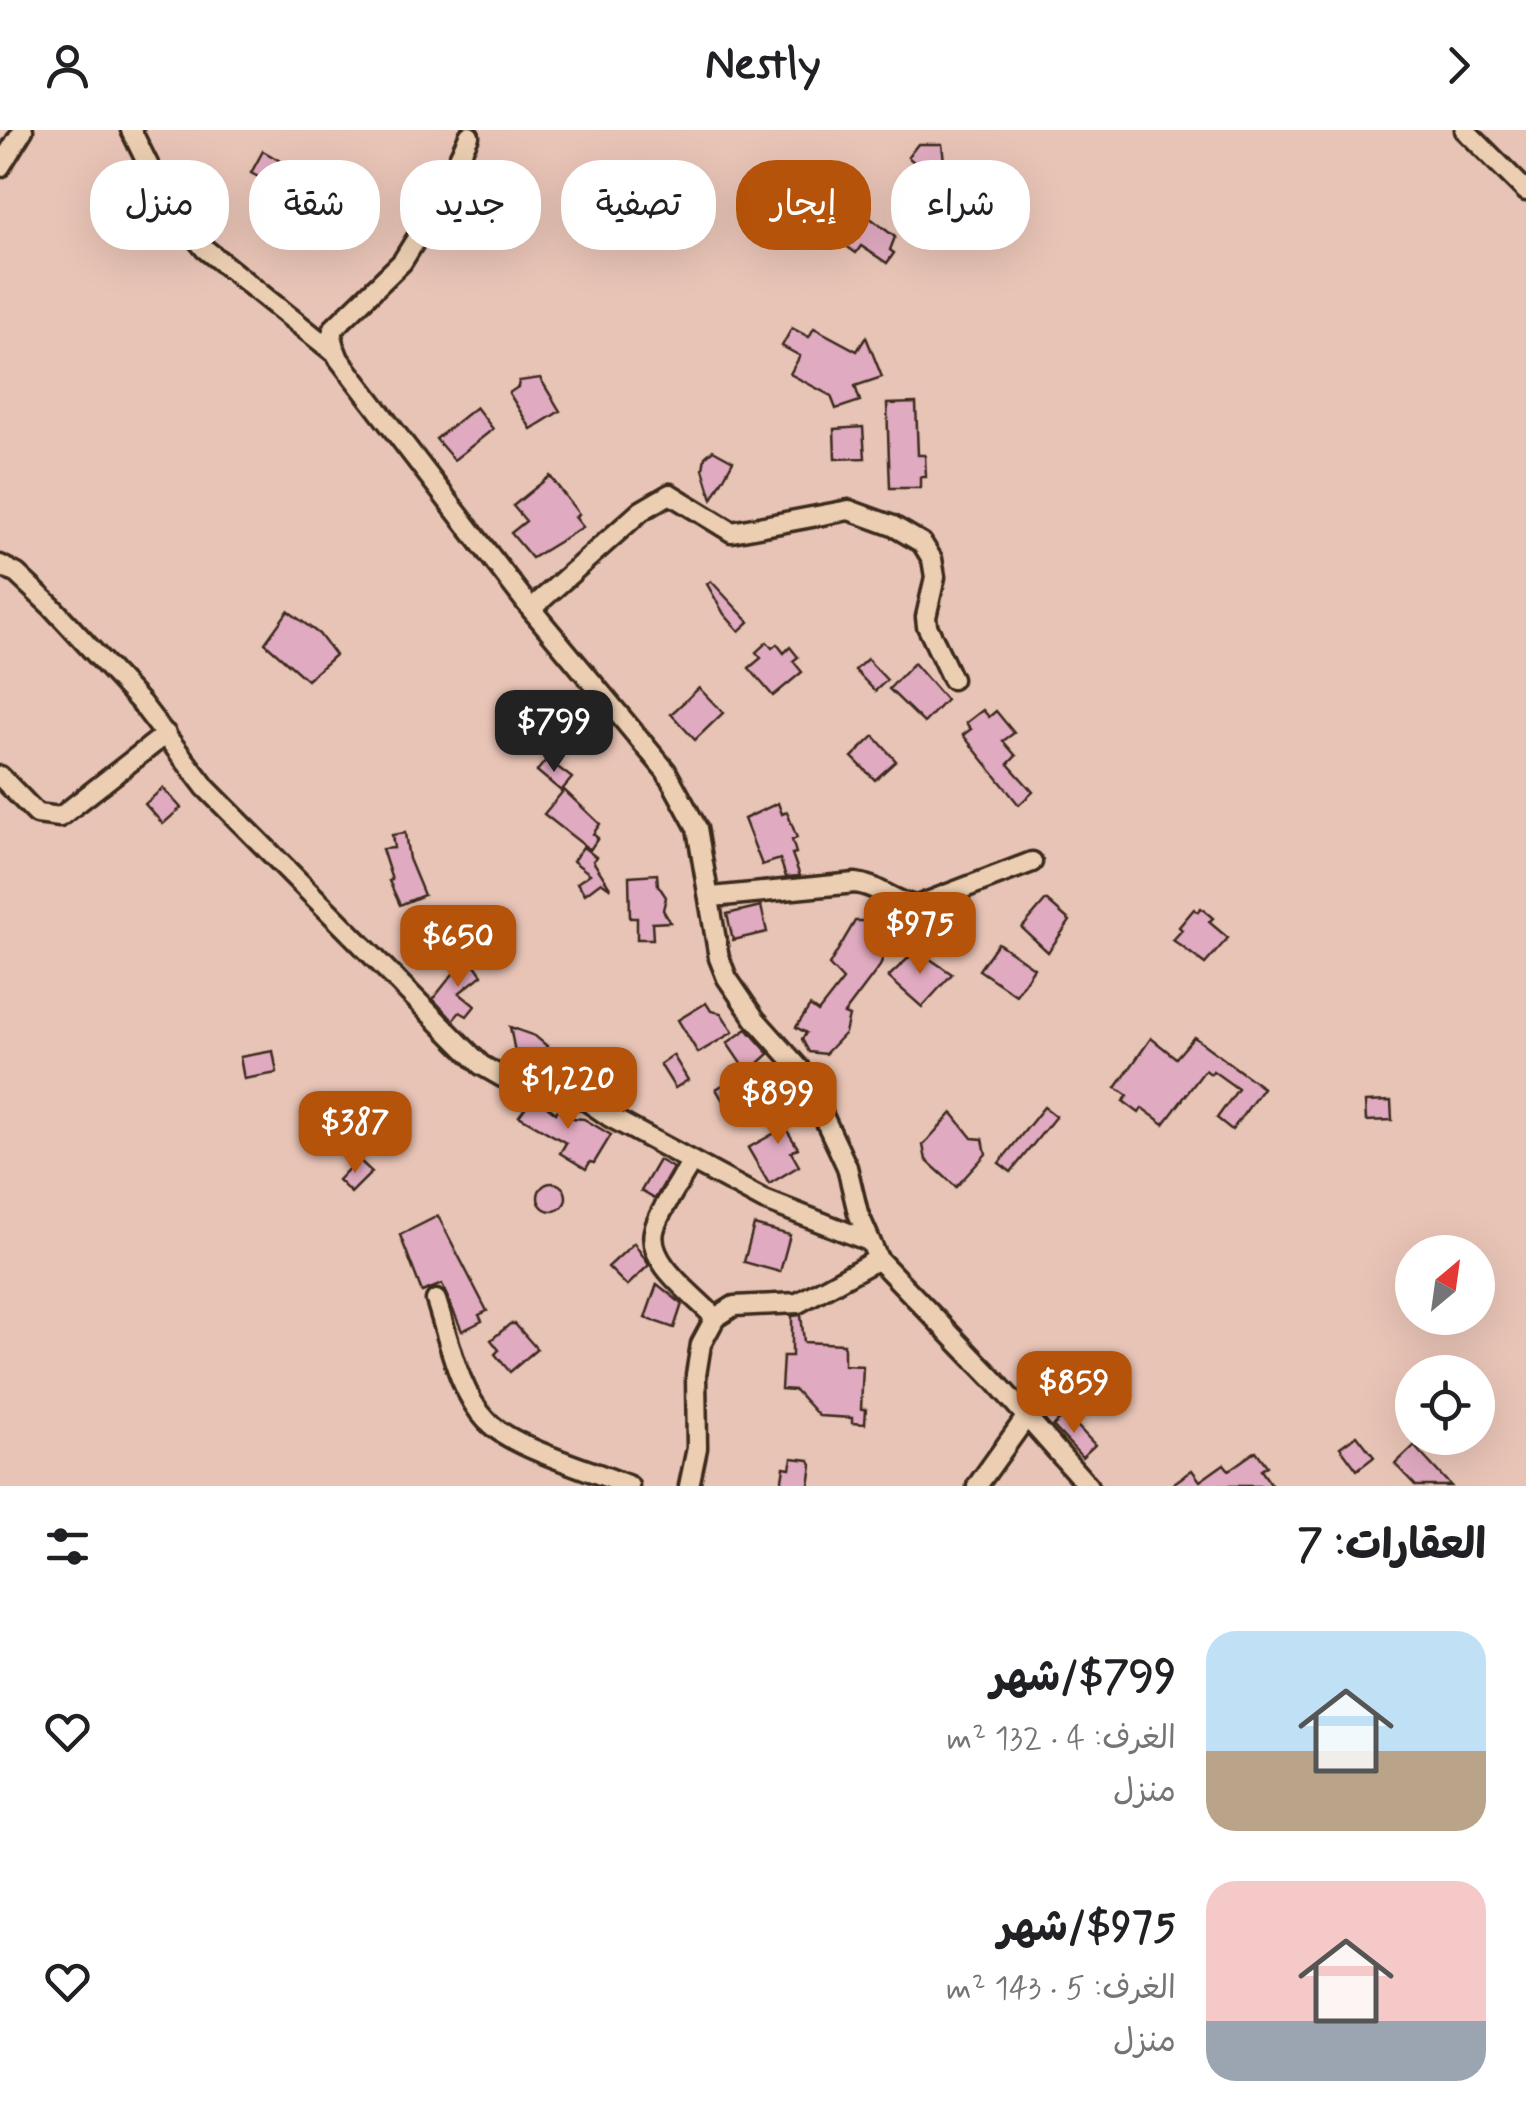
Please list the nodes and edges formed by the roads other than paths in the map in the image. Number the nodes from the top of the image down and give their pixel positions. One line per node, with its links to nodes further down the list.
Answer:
1 (23, 130): 5 (street)
2 (131, 130): 7 (street)
3 (1465, 130): 6 (street)
4 (469, 136): 7 (street)
5 (0, 167)
6 (1526, 190)
7 (337, 355): 9 (street)
8 (0, 565): 11 (street)
9 (531, 609): 10 (street); 14 (street)
10 (952, 679)
11 (166, 734): 12 (street); 15 (street)
12 (0, 776)
13 (1032, 862): 14 (street)
14 (712, 897): 16 (street)
15 (692, 1162): 16 (street); 19 (street)
16 (869, 1241): 17 (street)
17 (878, 1259): 19 (street); 20 (street)
18 (436, 1300): 21 (street)
19 (715, 1318): 22 (street)
20 (1027, 1416): 23 (street); 24 (street)
21 (628, 1486)
22 (690, 1486)
23 (977, 1486)
24 (1088, 1486)

